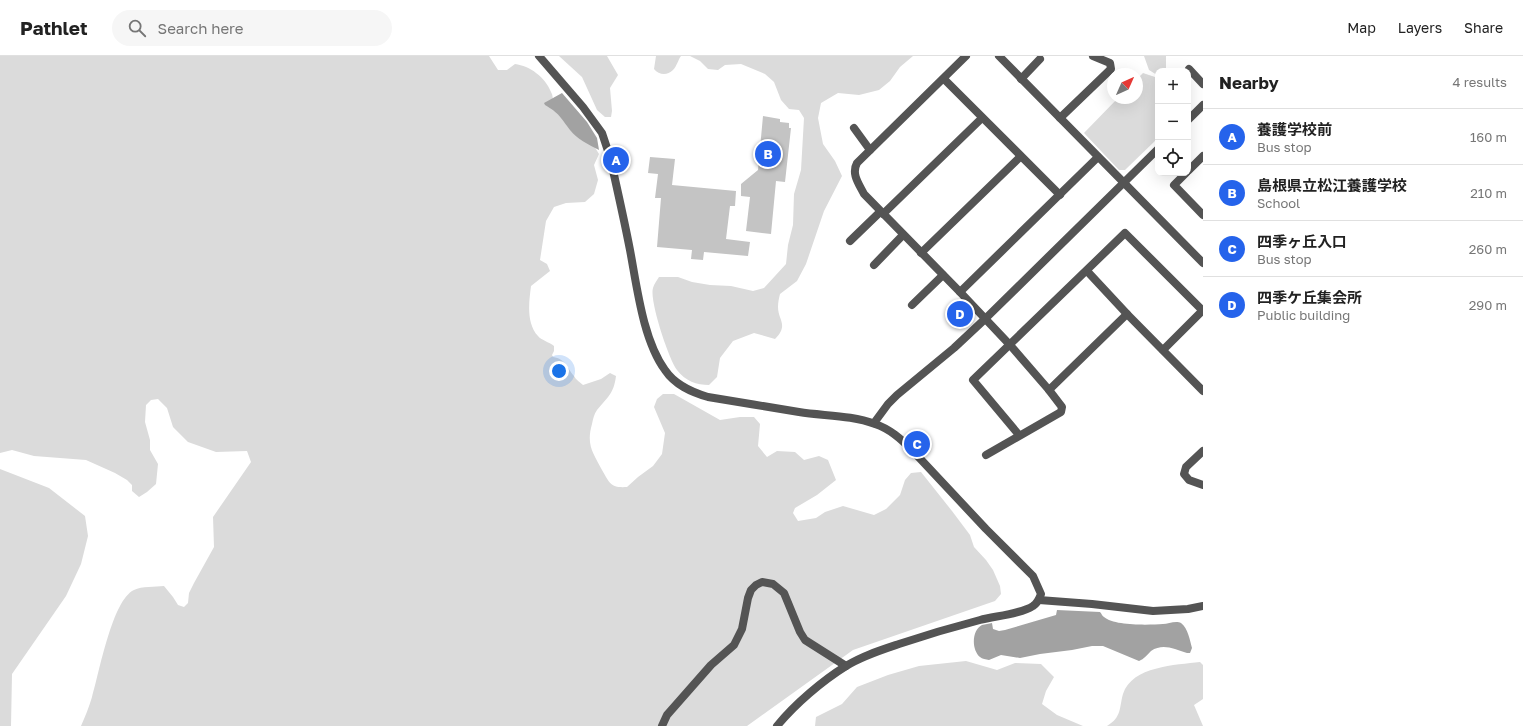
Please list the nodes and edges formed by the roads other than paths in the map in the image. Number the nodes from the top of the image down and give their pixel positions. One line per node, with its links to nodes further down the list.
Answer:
1 (539, 56): 42 (street)
2 (966, 56): 7 (street)
3 (999, 56): 8 (street)
4 (1093, 56): 13 (street)
5 (1040, 59): 8 (street)
6 (1191, 71): 9 (street)
7 (944, 78): 12 (street); 15 (street)
8 (1021, 79): 13 (street)
9 (1203, 84)
10 (1203, 105): 11 (street)
11 (1191, 117)
12 (982, 118): 18 (street); 24 (street)
13 (1060, 118): 19 (street)
14 (854, 128): 15 (street)
15 (870, 150): 24 (street)
16 (1155, 152): 22 (street)
17 (1203, 156): 20 (street)
18 (1020, 157): 23 (street); 28 (street)
19 (1098, 157): 22 (street); 23 (street)
20 (1191, 168)
21 (1183, 176): 25 (street)
22 (1124, 183): 29 (street); 37 (street)
23 (1060, 196): 33 (street)
24 (881, 213): 26 (street); 27 (street)
25 (1203, 215)
26 (903, 235): 28 (street); 30 (street)
27 (850, 241)
28 (921, 253): 32 (street)
29 (1203, 263)
30 (874, 265)
31 (1086, 271): 35 (street); 36 (street); 38 (street)
32 (943, 276): 33 (street); 34 (street)
33 (960, 292): 37 (street)
34 (912, 305)
35 (1203, 311): 39 (street)
36 (1127, 314): 39 (street); 40 (street)
37 (985, 320): 38 (street); 42 (street)
38 (1010, 345): 40 (street); 43 (street)
39 (1163, 350): 41 (street)
40 (1049, 390): 43 (street)
41 (1203, 391)
42 (874, 423): 47 (street)
43 (1019, 435): 45 (street)
44 (1203, 451): 46 (street)
45 (986, 455)
46 (1203, 485)
47 (1039, 600): 48 (street); 49 (street)
48 (1203, 606)
49 (846, 666): 50 (street); 51 (street)
50 (662, 726)
51 (777, 726)

